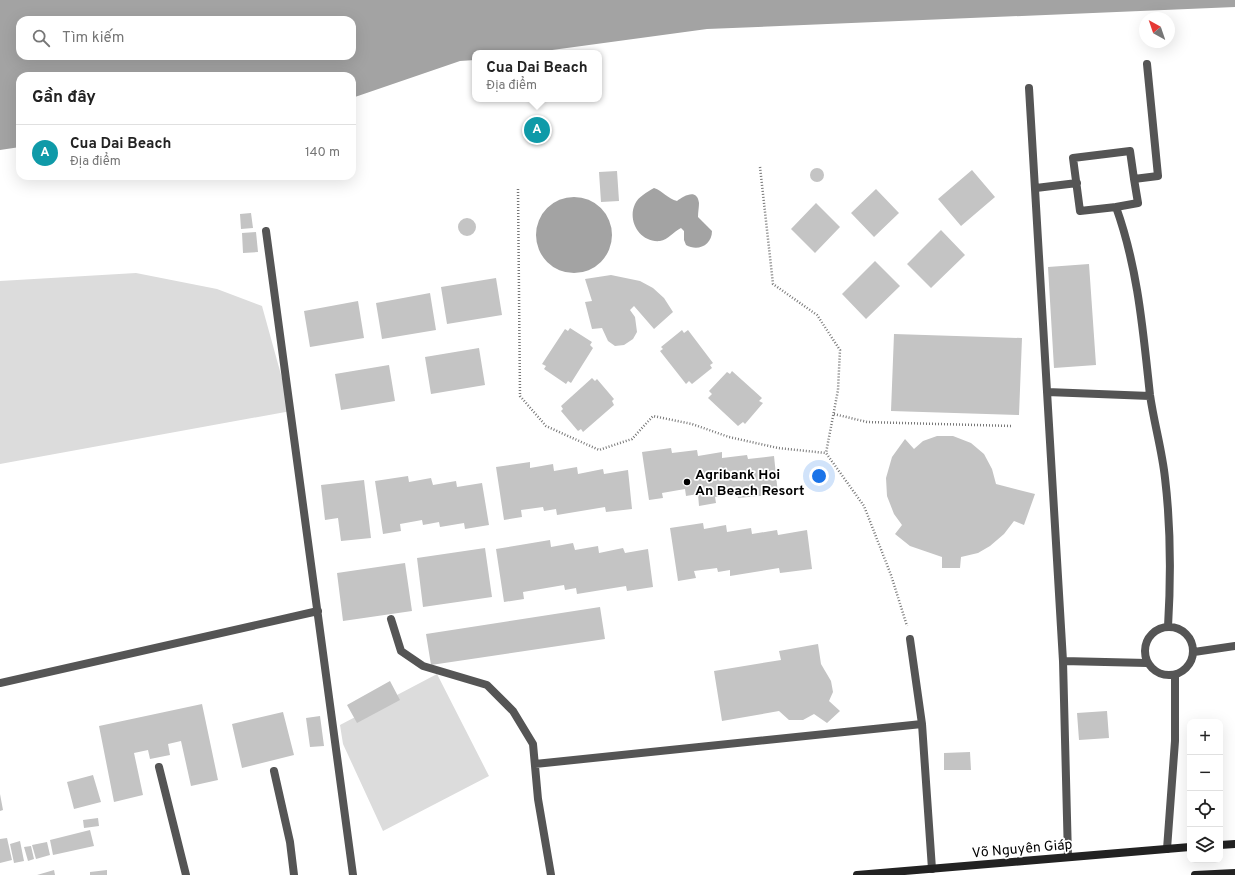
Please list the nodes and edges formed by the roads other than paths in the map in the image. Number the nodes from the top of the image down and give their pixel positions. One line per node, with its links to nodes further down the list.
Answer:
1 (1147, 64): 3 (street)
2 (1030, 88): 5 (street)
3 (1134, 179): 4 (street); 6 (street)
4 (1077, 183): 5 (street); 6 (street)
5 (1036, 188): 8 (street)
6 (1116, 207): 9 (street)
7 (266, 230): 10 (street)
8 (1047, 392): 9 (street); 16 (street)
9 (1150, 396): 12 (street)
10 (318, 611): 19 (street); 33 (street)
11 (391, 619): 21 (street)
12 (1168, 627): 15 (street); 17 (street)
13 (910, 638): 20 (street)
14 (1235, 646): 15 (street)
15 (1194, 652): 18 (street)
16 (1063, 661): 17 (street); 28 (street)
17 (1147, 663): 18 (street)
18 (1175, 676): 27 (street)
19 (0, 682)
20 (922, 724): 21 (street); 29 (street)
21 (535, 764): 34 (street)
22 (159, 767): 31 (street)
23 (274, 770): 32 (street)
24 (1235, 844): 25 (main road)
25 (1223, 845)
26 (1187, 847): 27 (main road, Võ Nguyên Giáp)
27 (1167, 848): 28 (main road, Võ Nguyên Giáp)
28 (1068, 857): 29 (main road, Võ Nguyên Giáp)
29 (932, 872): 35 (main road, Võ Nguyên Giáp)
30 (1235, 872): 36 (main road)
31 (186, 875)
32 (294, 875)
33 (353, 875)
34 (551, 875)
35 (857, 875)
36 (1195, 875)

